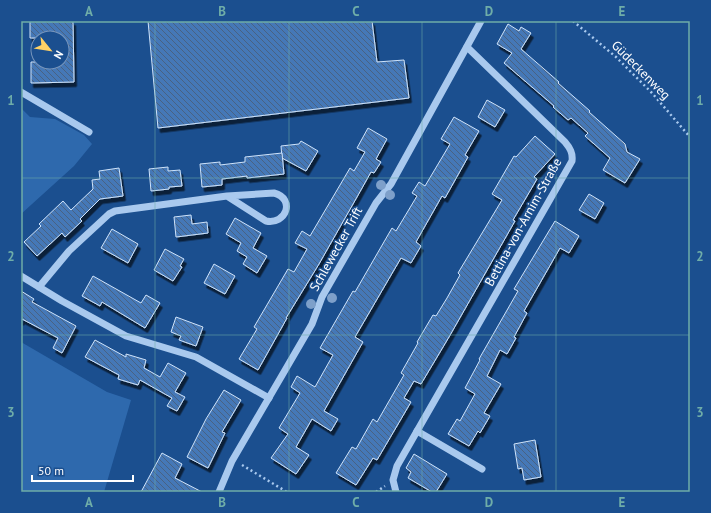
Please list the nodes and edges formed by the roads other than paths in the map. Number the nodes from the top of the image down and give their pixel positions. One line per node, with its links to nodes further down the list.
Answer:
1 (481, 21): 2 (street, Schlewecker Trift)
2 (467, 47): 8 (street, Schlewecker Trift); 9 (street, Bettina-von-Arnim-Straße)
3 (21, 92): 4 (street)
4 (89, 132)
5 (227, 196): 5 (street); 7 (street)
6 (21, 276): 7 (street)
7 (39, 287): 8 (street)
8 (269, 398): 11 (street, Schlewecker Trift)
9 (417, 431): 10 (street); 12 (street, Bettina-von-Arnim-Straße)
10 (482, 469)
11 (219, 492)
12 (396, 492)

